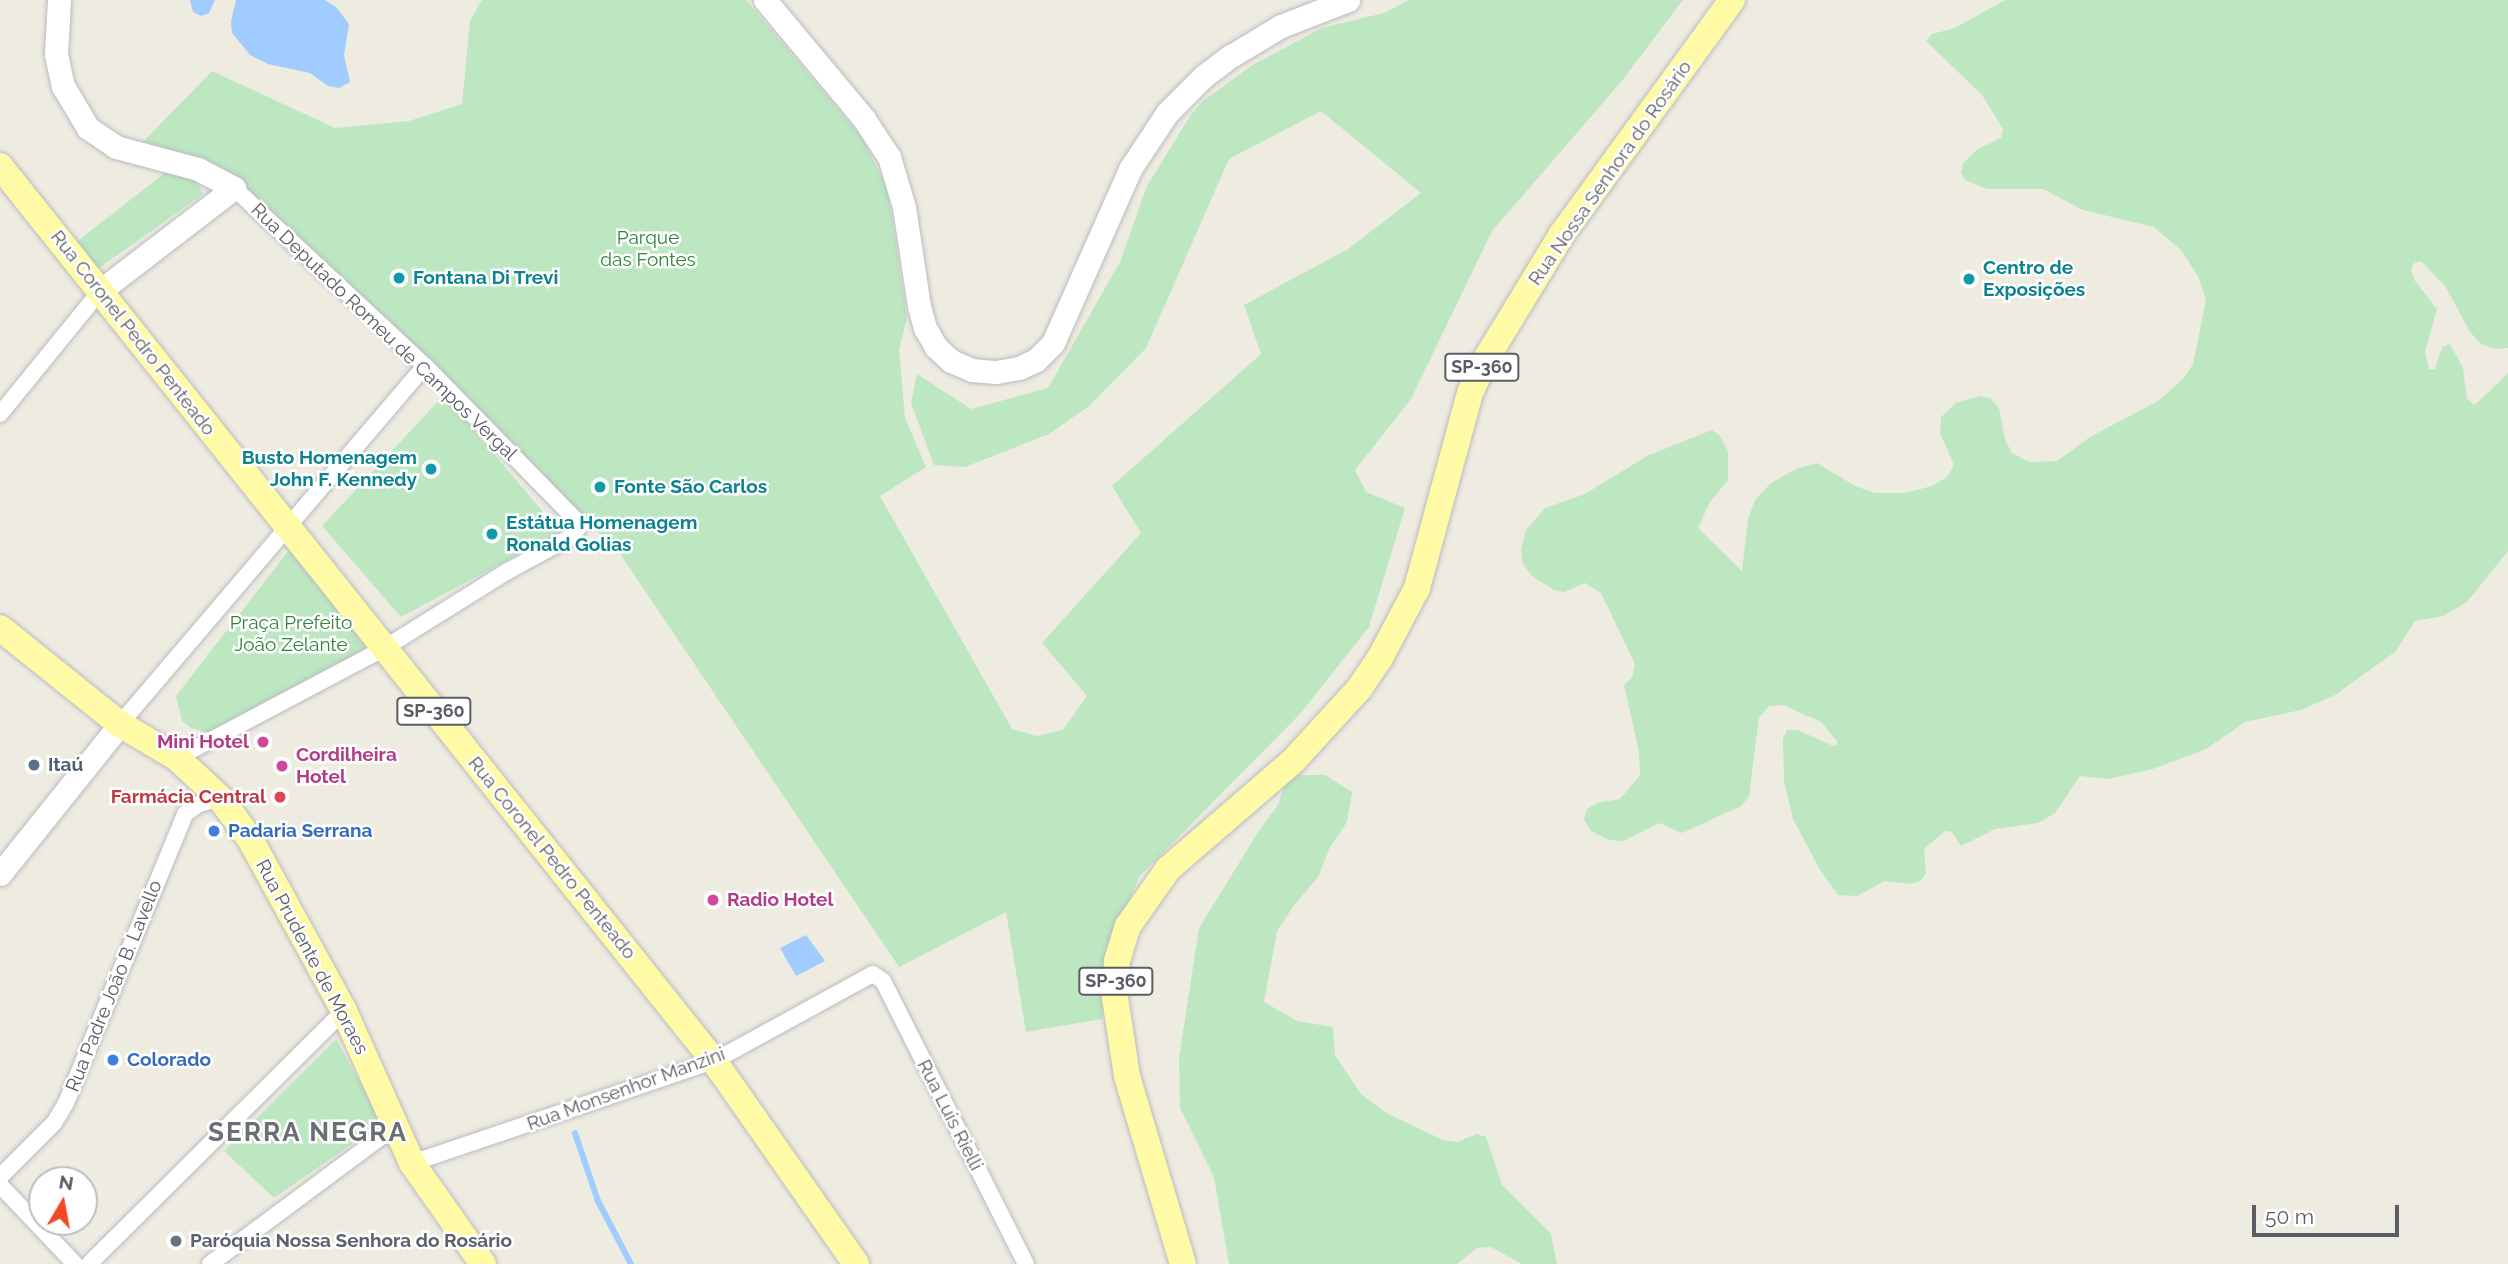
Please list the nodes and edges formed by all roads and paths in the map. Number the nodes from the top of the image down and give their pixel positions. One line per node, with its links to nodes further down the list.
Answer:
1 (59, 0): 6 (street)
2 (765, 0): 3 (street)
3 (1348, 0)
4 (1732, 0): 30 (main road, Rua Nossa Senhora do Rosário / SP-360)
5 (0, 166): 7 (main road, Rua Coronel Pedro Penteado / SP-360)
6 (234, 188): 7 (street, Rua Deputado Romeu de Campos Vergal); 8 (street, Rua Deputado Romeu de Campos Vergal)
7 (101, 290): 9 (street); 10 (main road, Rua Coronel Pedro Penteado / SP-360)
8 (425, 366): 10 (street); 12 (street, Rua Deputado Romeu de Campos Vergal)
9 (0, 414)
10 (286, 527): 12 (main road, Rua Coronel Pedro Penteado / SP-360); 13 (street)
11 (0, 628): 13 (main road)
12 (383, 649): 14 (street); 19 (main road, Rua Coronel Pedro Penteado / SP-360)
13 (120, 724): 14 (main road); 16 (street)
14 (177, 758): 15 (main road)
15 (220, 798): 18 (main road, Rua Prudente de Moraes); 22 (street, Rua Padre João B. Lavello)
16 (0, 874)
17 (867, 975): 19 (street, Rua Monsenhor Manzini); 29 (street, Rua Luis Rielli)
18 (344, 1011): 20 (main road, Rua Prudente de Moraes); 25 (street)
19 (714, 1061): 21 (street, Rua Monsenhor Manzini); 28 (main road, Rua Coronel Pedro Penteado / SP-360)
20 (396, 1126): 21 (main road, Rua Prudente de Moraes); 26 (street)
21 (412, 1163): 27 (main road, Rua Prudente de Moraes)
22 (0, 1177)
23 (0, 1185): 24 (street)
24 (75, 1264)
25 (89, 1264)
26 (210, 1264)
27 (483, 1264)
28 (856, 1264)
29 (1026, 1264)
30 (1183, 1264)

